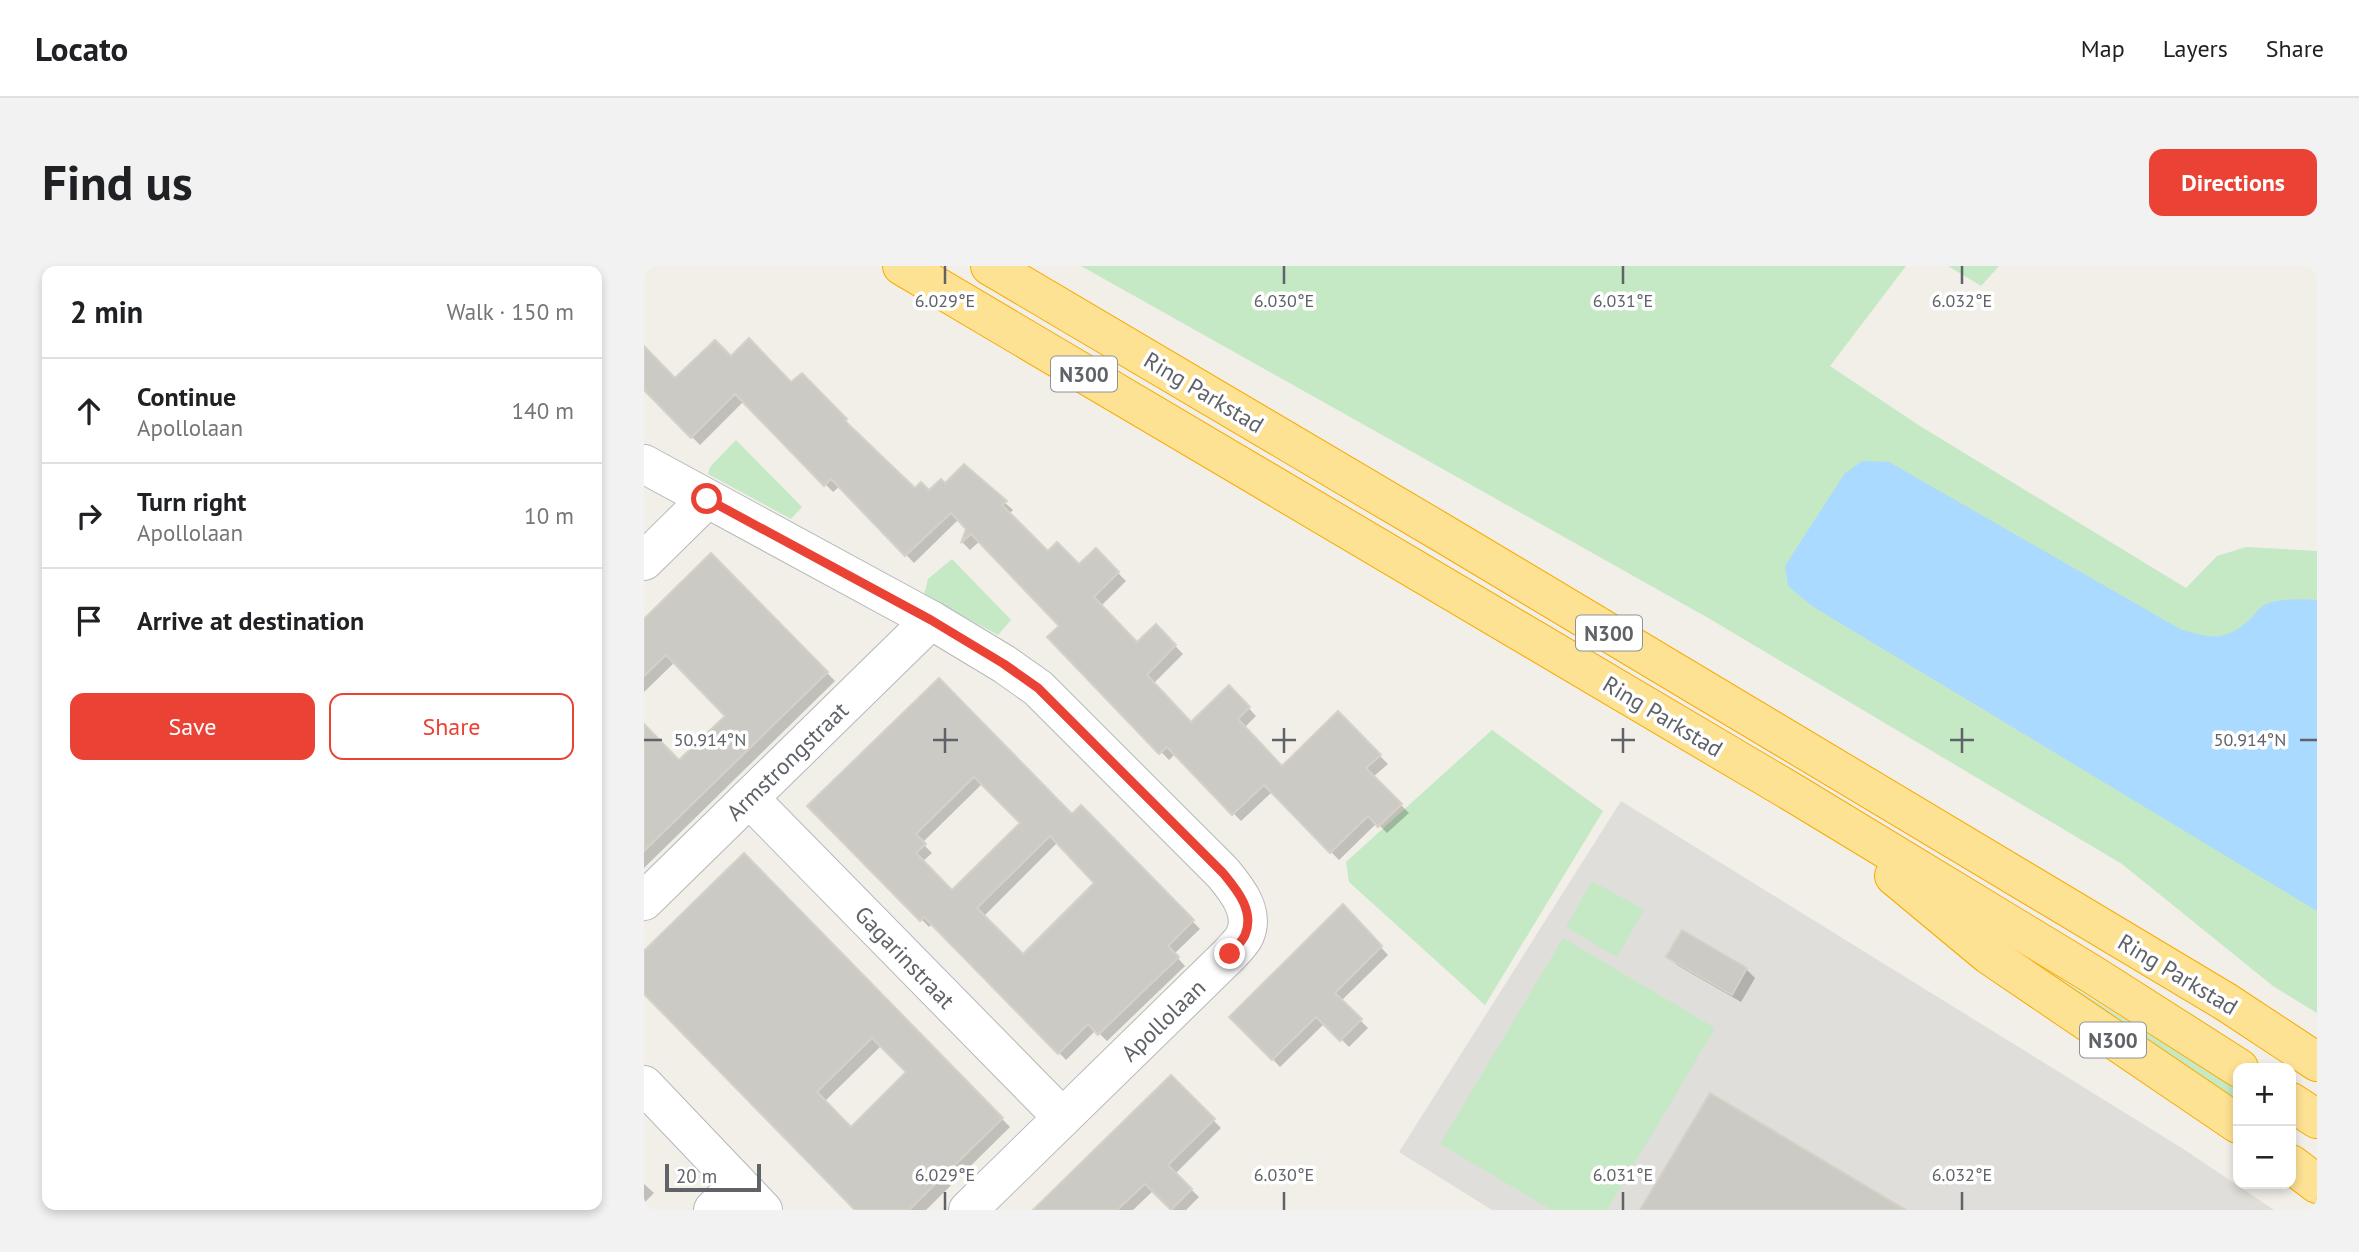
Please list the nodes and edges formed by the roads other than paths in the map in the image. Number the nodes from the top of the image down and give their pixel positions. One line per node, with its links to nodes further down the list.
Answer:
1 (902, 266): 7 (highway, Ring Parkstad / N300)
2 (990, 266): 10 (highway, Ring Parkstad / N300)
3 (644, 464): 4 (street, Apollolaan)
4 (707, 499): 5 (street); 6 (street, Apollolaan)
5 (644, 561)
6 (931, 620): 8 (street, Armstrongstraat); 16 (street, Apollolaan)
7 (1795, 794): 13 (highway, Ring Parkstad / N300); 18 (highway, N300)
8 (749, 798): 9 (street, Armstrongstraat); 16 (street, Gagarinstraat)
9 (644, 901)
10 (2226, 1002): 11 (highway, N300); 12 (highway, Ring Parkstad / N300)
11 (2317, 1046)
12 (2317, 1062)
13 (2233, 1064)
14 (644, 1086): 21 (street)
15 (2296, 1105): 17 (highway)
16 (1062, 1116): 22 (street, Apollolaan)
17 (2317, 1119)
18 (2233, 1121)
19 (2296, 1168): 20 (highway)
20 (2317, 1184)
21 (738, 1202)
22 (968, 1210)

